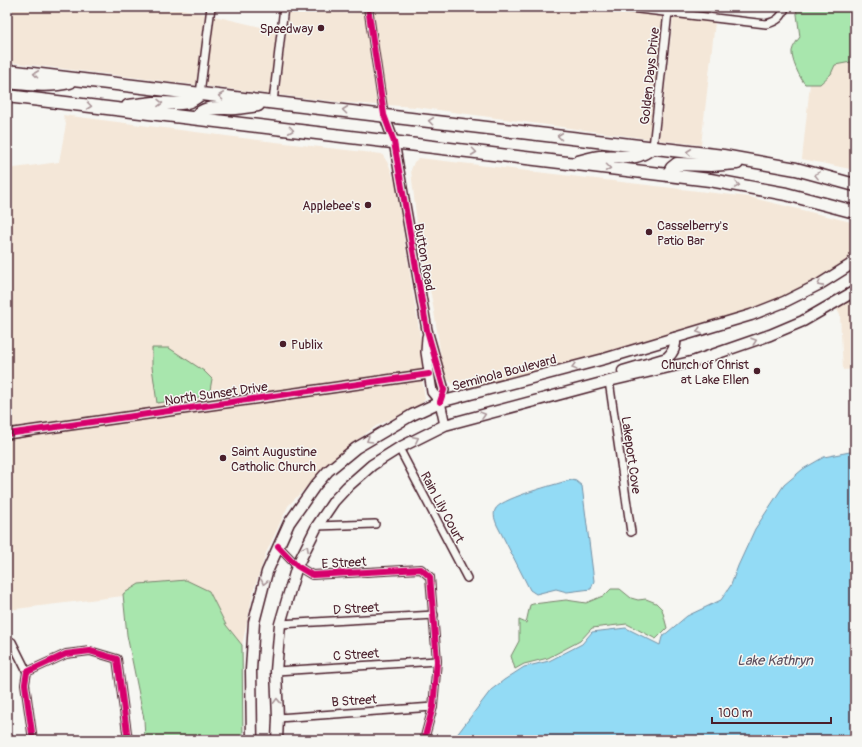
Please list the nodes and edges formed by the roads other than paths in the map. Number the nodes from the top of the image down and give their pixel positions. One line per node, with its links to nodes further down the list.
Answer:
1 (211, 7): 10 (street)
2 (284, 7): 12 (street)
3 (368, 7): 14 (street)
4 (621, 7): 6 (street)
5 (785, 7): 6 (street)
6 (668, 10): 17 (street, Golden Days Drive)
7 (7, 71): 8 (main road, one-way to 7)
8 (83, 80): 9 (main road); 10 (main road)
9 (7, 82)
10 (200, 94): 12 (main road, one-way to 10); 13 (main road, one-way to 10)
11 (7, 96): 13 (main road, one-way to 13)
12 (273, 102): 14 (main road, one-way to 12); 15 (main road)
13 (107, 108): 15 (main road)
14 (384, 115): 16 (street, Button Road); 17 (main road, one-way to 14)
15 (195, 118): 16 (main road, one-way to 16)
16 (394, 142): 19 (main road, one-way to 19); 25 (street, Button Road)
17 (653, 147): 18 (main road, one-way to 17); 19 (main road)
18 (758, 162): 20 (main road); 21 (main road, one-way to 18)
19 (569, 164): 20 (main road, one-way to 20)
20 (668, 175): 22 (main road, one-way to 22)
21 (855, 185)
22 (855, 212)
23 (854, 262): 26 (main road, Seminola Boulevard, one-way to 26)
24 (855, 291): 28 (main road, one-way to 24)
25 (427, 330): 27 (street, Button Road); 29 (street, Button Road)
26 (675, 338): 28 (main road); 29 (main road, Seminola Boulevard, one-way to 29)
27 (429, 374): 29 (street, Button Road); 31 (street, North Sunset Drive)
28 (609, 381): 30 (main road, one-way to 28); 35 (street, Lakeport Cove)
29 (440, 402): 30 (street, Button Road); 36 (main road, Seminola Boulevard, one-way to 36)
30 (446, 425): 32 (main road, one-way to 30)
31 (7, 434)
32 (399, 448): 34 (main road); 38 (street, Rain Lily Court)
33 (375, 524): 34 (street)
34 (317, 526): 37 (main road, one-way to 34)
35 (631, 532)
36 (278, 546): 37 (street, E Street); 49 (main road, Seminola Boulevard, one-way to 49)
37 (297, 566): 39 (street, E Street); 40 (main road)
38 (467, 578)
39 (434, 615): 40 (street, D Street); 42 (street)
40 (280, 624): 44 (main road)
41 (12, 642): 43 (street)
42 (437, 661): 44 (street, C Street); 45 (street)
43 (27, 672): 47 (street); 48 (street)
44 (276, 672): 46 (main road, one-way to 44)
45 (432, 707): 46 (street, B Street); 51 (street)
46 (278, 718): 50 (main road)
47 (33, 740)
48 (128, 740)
49 (252, 740)
50 (277, 740)
51 (424, 740)

